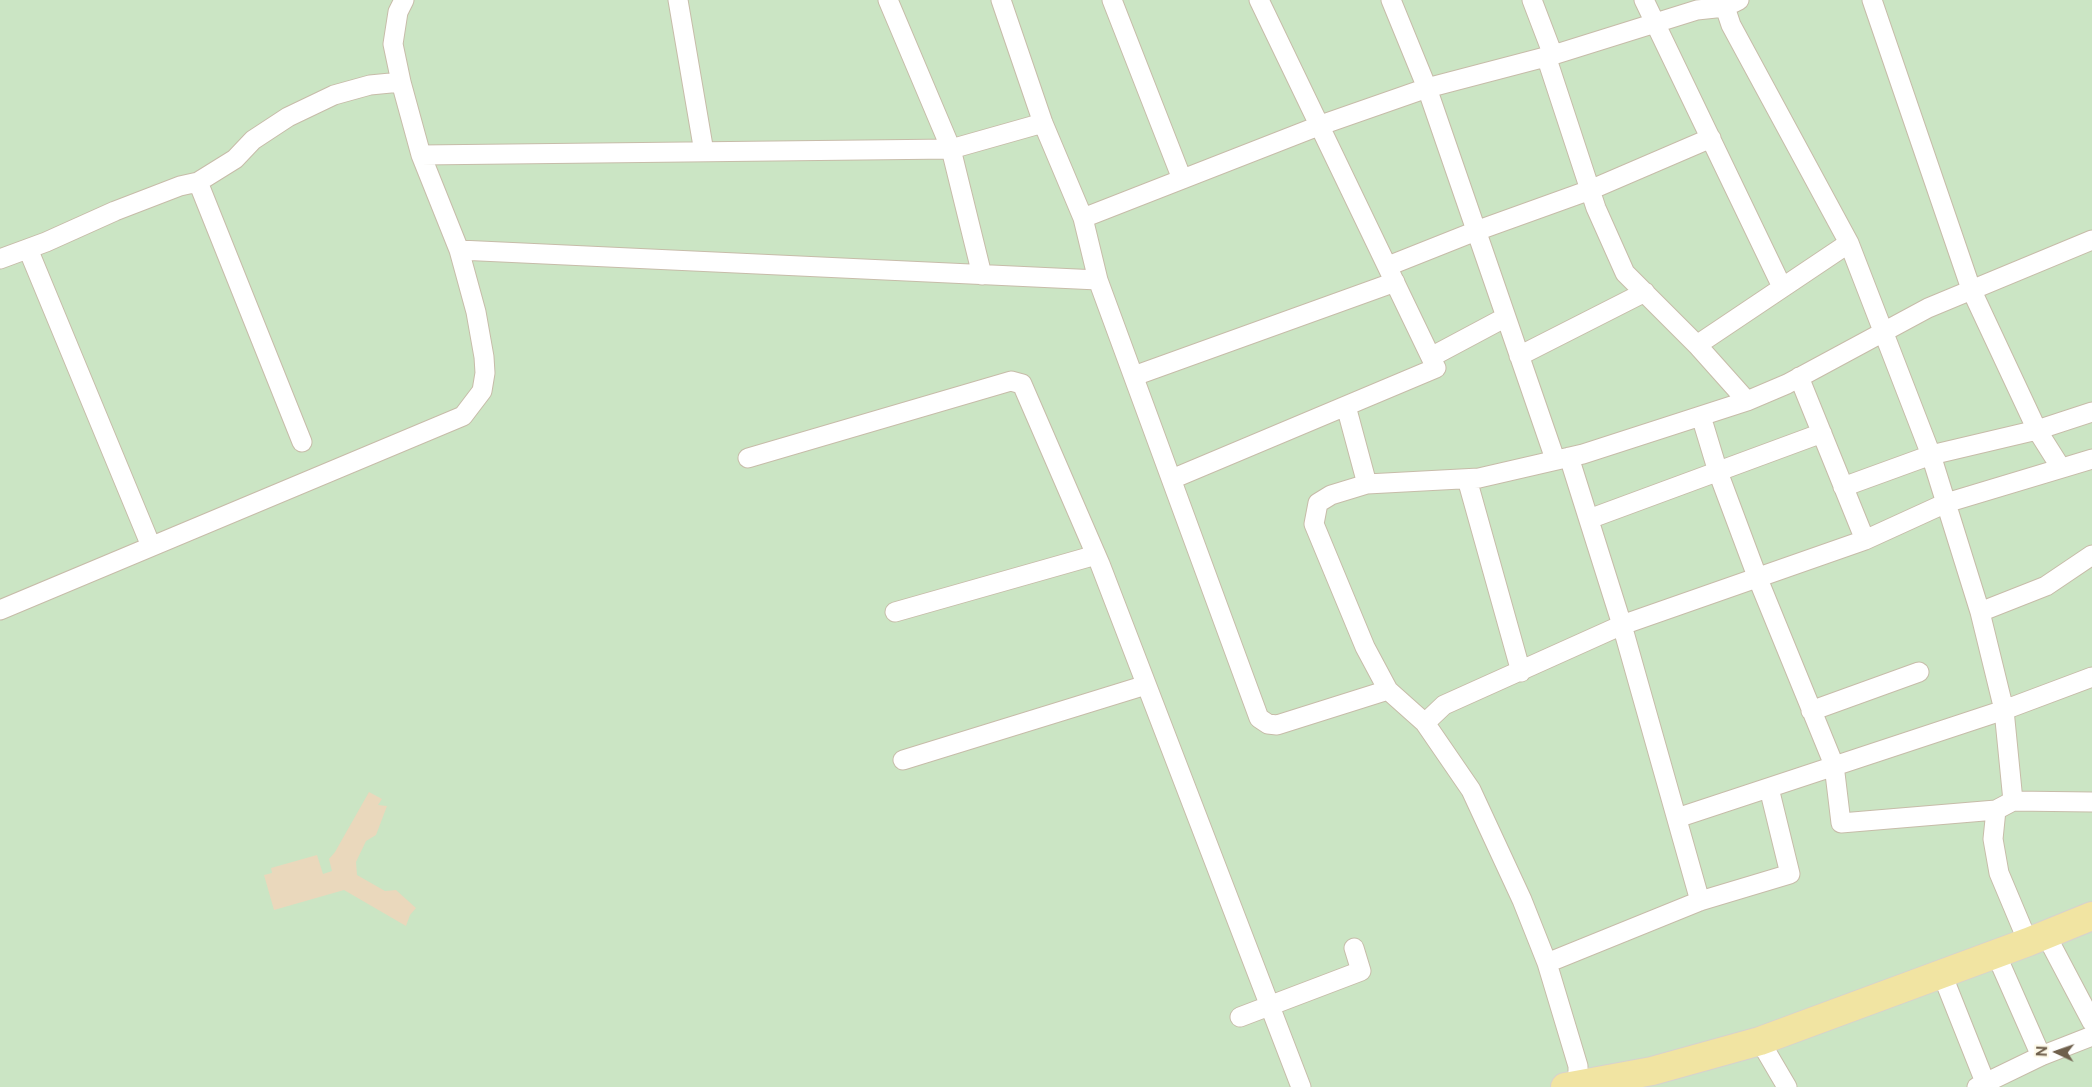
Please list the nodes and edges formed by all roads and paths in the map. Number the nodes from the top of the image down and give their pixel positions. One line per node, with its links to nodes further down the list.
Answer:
1 (404, 0): 14 (street)
2 (678, 0): 20 (street)
3 (888, 0): 19 (street)
4 (1001, 0): 16 (street)
5 (1112, 0): 22 (street)
6 (1259, 0): 17 (street)
7 (1391, 0): 15 (street)
8 (1532, 0): 13 (street)
9 (1644, 0): 12 (street)
10 (1872, 0): 36 (street)
11 (1732, 3): 12 (street); 28 (street)
12 (1655, 23): 13 (street); 18 (street)
13 (1550, 56): 15 (street); 24 (street)
14 (400, 82): 21 (street); 23 (street)
15 (1427, 88): 17 (street); 26 (street)
16 (1044, 123): 19 (street); 25 (street)
17 (1320, 125): 22 (street); 32 (street)
18 (1711, 138): 24 (street); 35 (street)
19 (950, 148): 20 (street); 33 (street)
20 (704, 152): 21 (street)
21 (421, 155): 30 (street)
22 (1182, 179): 25 (street)
23 (198, 182): 29 (street); 51 (street)
24 (1590, 190): 26 (street); 37 (street)
25 (1083, 218): 34 (street)
26 (1476, 231): 32 (street); 38 (street)
27 (2092, 240): 36 (street)
28 (1849, 242): 35 (street); 39 (street)
29 (28, 249): 31 (street); 65 (street)
30 (459, 250): 33 (street); 65 (street)
31 (0, 259)
32 (1391, 274): 42 (street); 43 (street)
33 (982, 275): 34 (street)
34 (1098, 280): 43 (street)
35 (1782, 287): 40 (street)
36 (1971, 289): 39 (street); 49 (street)
37 (1645, 292): 40 (street); 41 (street)
38 (1506, 317): 41 (street); 42 (street)
39 (1883, 333): 44 (street); 52 (street)
40 (1697, 345): 45 (street)
41 (1519, 356): 54 (street)
42 (1431, 357): 46 (street)
43 (1134, 376): 58 (street)
44 (1799, 377): 45 (street); 50 (street)
45 (1748, 401): 48 (street)
46 (1346, 406): 58 (street); 60 (street)
47 (2092, 412): 49 (street)
48 (1701, 416): 54 (street); 57 (street)
49 (2037, 430): 52 (street); 56 (street)
50 (1822, 433): 57 (street); 61 (street)
51 (302, 442)
52 (1930, 455): 61 (street); 62 (street)
53 (748, 458): 67 (street)
54 (1562, 458): 59 (street); 63 (street)
55 (2092, 460): 56 (street)
56 (2061, 468): 62 (street)
57 (1718, 472): 63 (street); 68 (street)
58 (1172, 479): 77 (street)
59 (1468, 479): 60 (street); 73 (street)
60 (1367, 484): 77 (street)
61 (1844, 487): 64 (street)
62 (1946, 504): 64 (street); 71 (street)
63 (1589, 519): 72 (street)
64 (1865, 540): 68 (street)
65 (151, 546): 69 (street)
66 (2092, 554): 71 (street)
67 (1096, 555): 70 (street); 76 (street)
68 (1758, 579): 72 (street); 79 (street)
69 (0, 610)
70 (896, 612)
71 (1980, 612): 78 (street)
72 (1622, 625): 73 (street); 87 (street)
73 (1520, 672): 80 (street)
74 (1920, 672): 79 (street)
75 (2092, 677): 78 (street)
76 (1146, 685): 81 (street); 95 (street)
77 (1388, 690): 80 (street)
78 (2004, 710): 82 (street); 84 (street)
79 (1811, 712): 82 (street)
80 (1425, 723): 93 (street)
81 (903, 760)
82 (1834, 765): 83 (street); 86 (street)
83 (1769, 788): 87 (street); 88 (street)
84 (2013, 801): 85 (street); 86 (street)
85 (2092, 802)
86 (1996, 810): 90 (street)
87 (1677, 818): 88 (street)
88 (1700, 901): 93 (street)
89 (2092, 916): 90 (main road)
90 (2037, 938): 92 (main road); 97 (street)
91 (1354, 948): 95 (street)
92 (1996, 954): 94 (main road); 100 (street)
93 (1547, 963): 102 (street)
94 (1942, 974): 99 (main road); 103 (street)
95 (1270, 1006): 96 (street); 104 (street)
96 (1240, 1017)
97 (2092, 1022)
98 (2092, 1036): 100 (street)
99 (1760, 1041): 101 (main road); 105 (street)
100 (2041, 1056): 103 (street)
101 (1654, 1079): 102 (main road)
102 (1572, 1086)
103 (1983, 1086)
104 (1301, 1087)
105 (1787, 1087)

